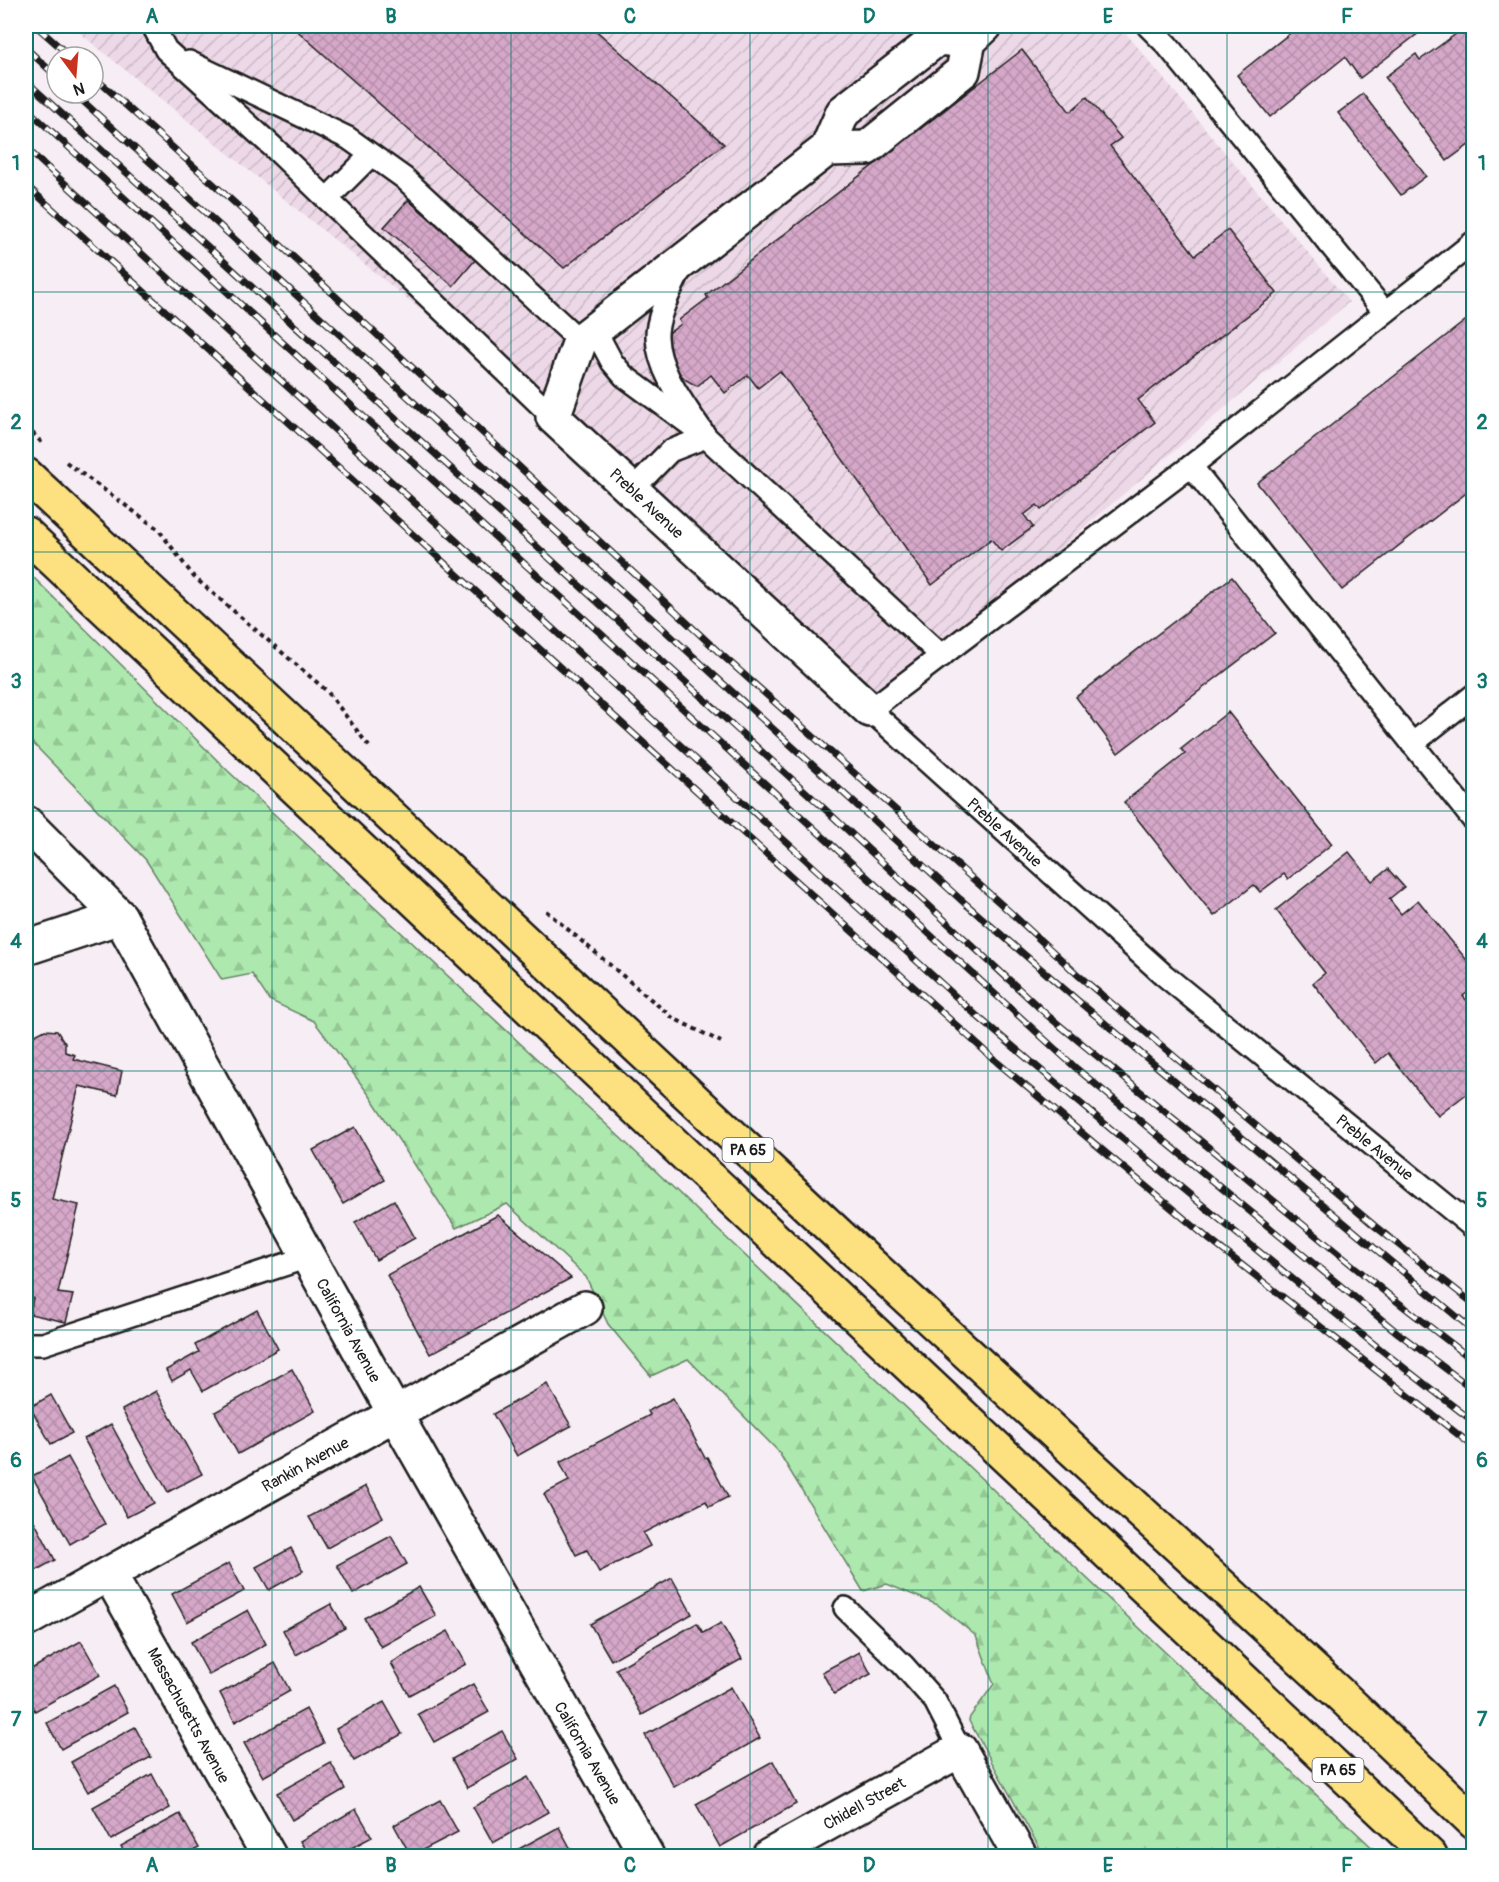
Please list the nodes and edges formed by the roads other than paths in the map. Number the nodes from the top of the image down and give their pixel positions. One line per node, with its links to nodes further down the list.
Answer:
1 (153, 26): 4 (lane)
2 (1148, 26): 10 (lane)
3 (977, 33): 5 (street); 5 (street)
4 (166, 50): 6 (lane); 7 (lane)
5 (827, 149): 9 (street)
6 (371, 155): 7 (lane); 11 (lane)
7 (327, 200): 12 (lane)
8 (1473, 242): 10 (lane)
9 (684, 260): 11 (street); 13 (lane)
10 (1385, 312): 14 (lane)
11 (588, 335): 12 (street); 13 (lane)
12 (553, 417): 16 (street, Preble Avenue)
13 (706, 437): 16 (lane); 18 (lane)
14 (1191, 466): 18 (lane); 21 (lane)
15 (26, 475): 35 (highway, PA 65)
16 (632, 490): 20 (street, Preble Avenue)
17 (26, 534): 40 (highway, PA 65)
18 (942, 656): 20 (lane)
19 (1473, 695): 21 (lane)
20 (870, 710): 26 (lane, Preble Avenue)
21 (1412, 744): 22 (lane)
22 (1473, 821)
23 (26, 823): 24 (street, California Avenue)
24 (120, 916): 25 (street); 27 (street, California Avenue)
25 (26, 948)
26 (1473, 1228)
27 (308, 1257): 29 (lane); 30 (street, California Avenue)
28 (585, 1308): 30 (street, Rankin Avenue)
29 (26, 1344)
30 (395, 1413): 31 (street, Rankin Avenue); 37 (street, California Avenue)
31 (109, 1574): 33 (street, Rankin Avenue); 36 (street, Massachusetts Avenue)
32 (845, 1608): 34 (lane)
33 (26, 1620)
34 (960, 1750): 38 (street, Chidell Street); 39 (street)
35 (1473, 1822)
36 (269, 1857)
37 (647, 1857)
38 (769, 1857)
39 (1020, 1857)
40 (1430, 1857)

